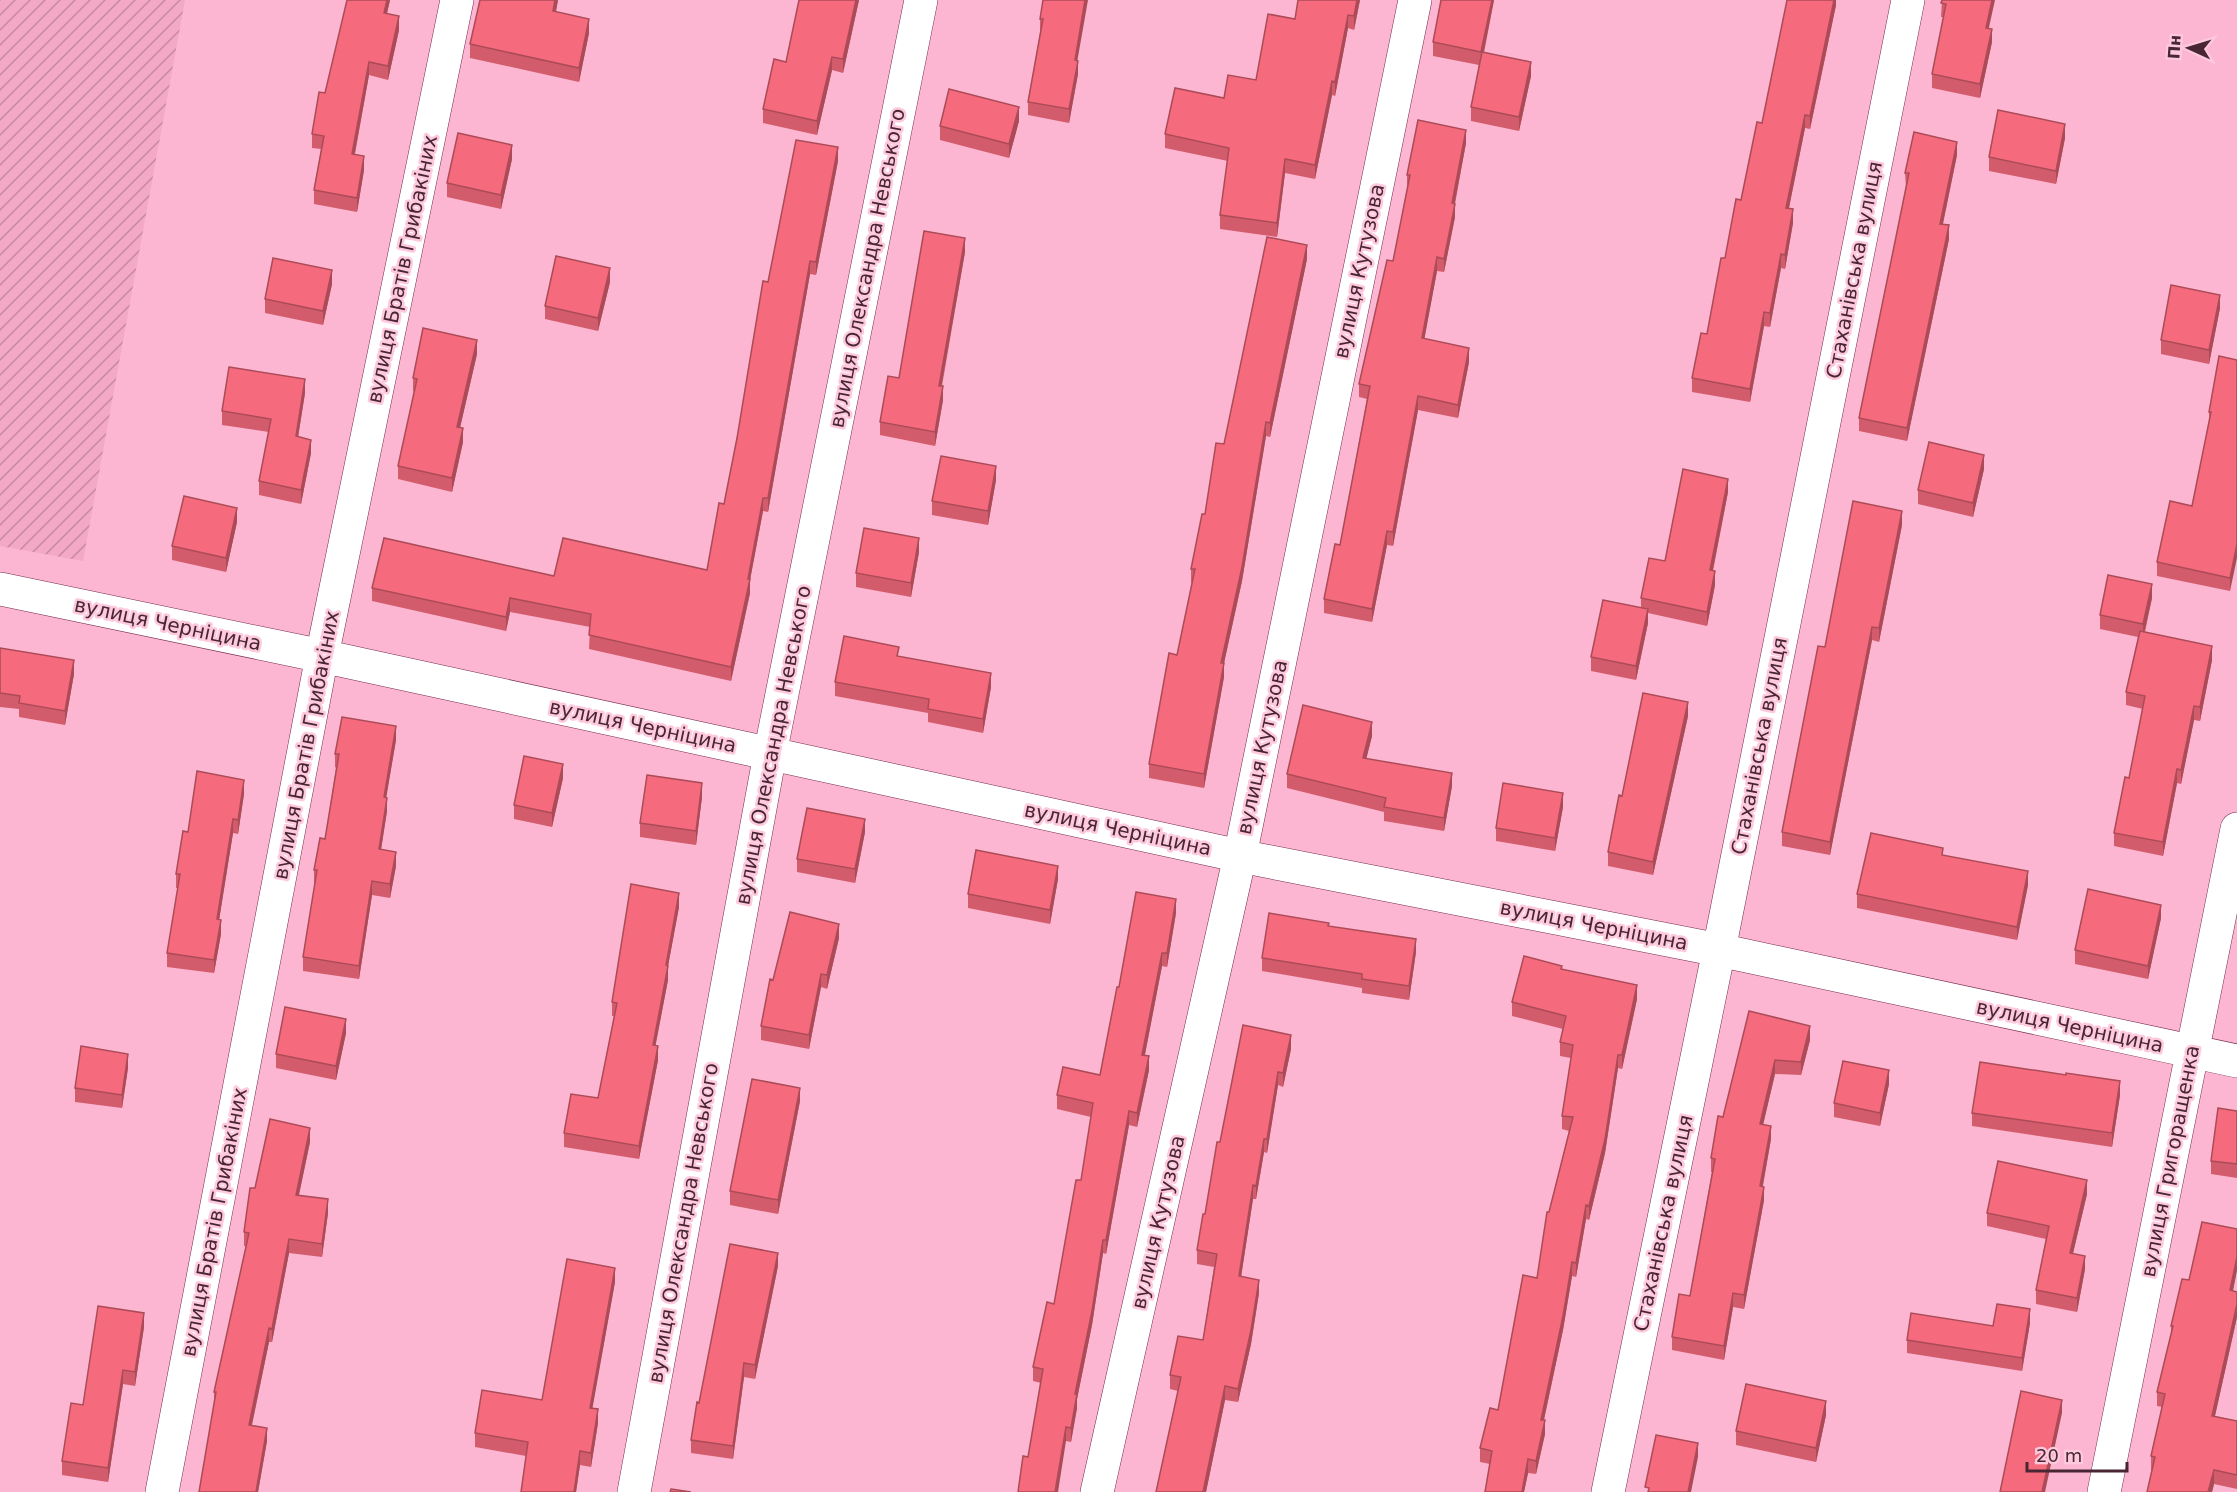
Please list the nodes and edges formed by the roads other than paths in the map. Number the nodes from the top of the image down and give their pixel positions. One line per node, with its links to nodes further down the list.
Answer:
1 (457, 0): 6 (street, вулиця Братів Грибакіних)
2 (921, 0): 7 (street, вулиця Олександра Невського)
3 (1415, 0): 9 (street, вулиця Кутузова)
4 (1908, 0): 10 (street, Стаханівська вулиця)
5 (0, 589): 6 (street, вулиця Черніцина)
6 (322, 656): 7 (street, вулиця Черніцина); 13 (street, вулиця Братів Грибакіних)
7 (770, 754): 9 (street, вулиця Черніцина); 14 (street, вулиця Олександра Невського)
8 (2237, 830): 11 (street, вулиця Григоращенка)
9 (1240, 855): 10 (street, вулиця Черніцина); 15 (street, вулиця Кутузова)
10 (1719, 950): 11 (street, вулиця Черніцина); 16 (street, Стаханівська вулиця)
11 (2192, 1052): 12 (street, вулиця Черніцина); 17 (street, вулиця Григоращенка)
12 (2237, 1061)
13 (162, 1492)
14 (634, 1492)
15 (1097, 1492)
16 (1608, 1492)
17 (2104, 1492)

